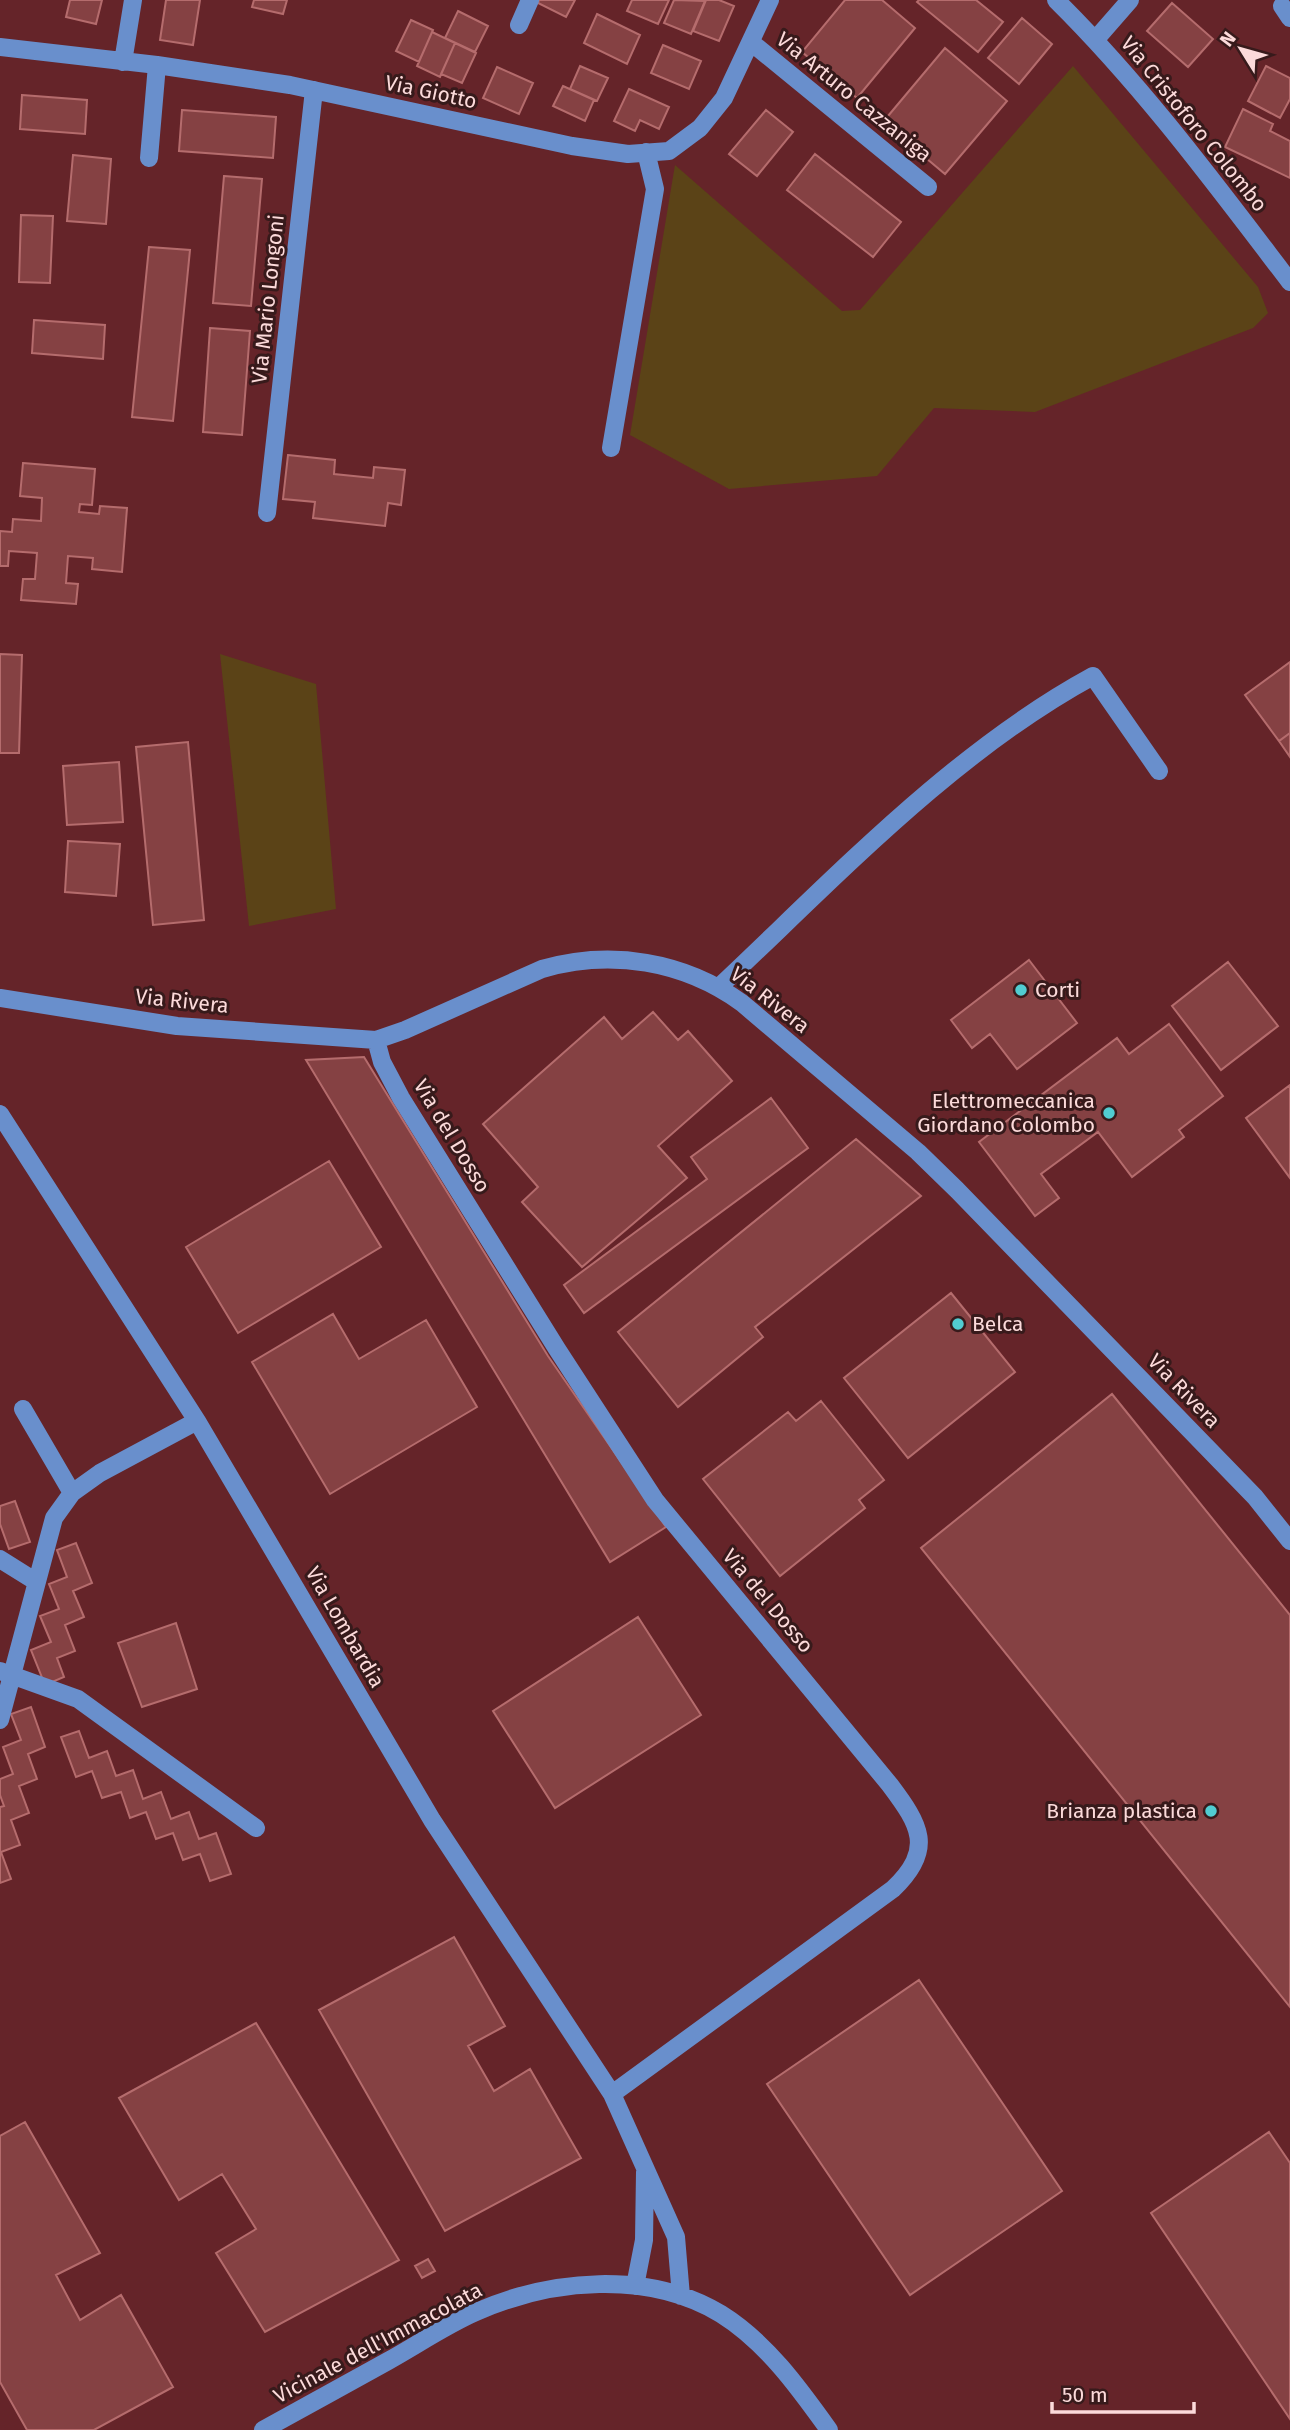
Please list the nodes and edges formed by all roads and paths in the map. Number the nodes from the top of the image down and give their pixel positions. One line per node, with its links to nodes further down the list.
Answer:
1 (133, 0): 10 (street)
2 (530, 0): 6 (street)
3 (770, 0): 8 (street, Via Giotto)
4 (1056, 0): 7 (street, Via Cristoforo Colombo)
5 (1130, 0): 7 (street)
6 (519, 25)
7 (1096, 39): 16 (street, Via Cristoforo Colombo)
8 (752, 43): 13 (street, Via Giotto); 15 (street, Via Arturo Cazzaniga)
9 (0, 47): 10 (street, Via Giotto)
10 (123, 62): 11 (street, Via Giotto)
11 (157, 65): 12 (street, Via Giotto); 14 (street)
12 (314, 90): 13 (street, Via Giotto); 18 (street, Via Mario Longoni)
13 (646, 152): 17 (street)
14 (149, 158)
15 (928, 187)
16 (1290, 282)
17 (611, 449)
18 (267, 513)
19 (1159, 771): 20 (street)
20 (719, 987): 22 (street, Via Rivera); 27 (street, Via Rivera)
21 (0, 998): 22 (street, Via Rivera)
22 (376, 1040): 33 (street, Via del Dosso)
23 (0, 1114): 25 (street, Via Lombardia)
24 (23, 1409): 26 (street)
25 (197, 1421): 26 (street); 33 (street, Via Lombardia)
26 (72, 1493): 29 (street)
27 (1290, 1541)
28 (0, 1559): 29 (street)
29 (35, 1581): 30 (street)
30 (6, 1673): 31 (street); 32 (street)
31 (0, 1720)
32 (256, 1828)
33 (612, 2094): 34 (street, Via Lombardia)
34 (646, 2166): 35 (street); 36 (street, Via Lombardia)
35 (635, 2286): 36 (street, Vicinale dell'Immacolata); 37 (street, Vicinale dell'Immacolata)
36 (681, 2296): 38 (street)
37 (263, 2430)
38 (829, 2430)

